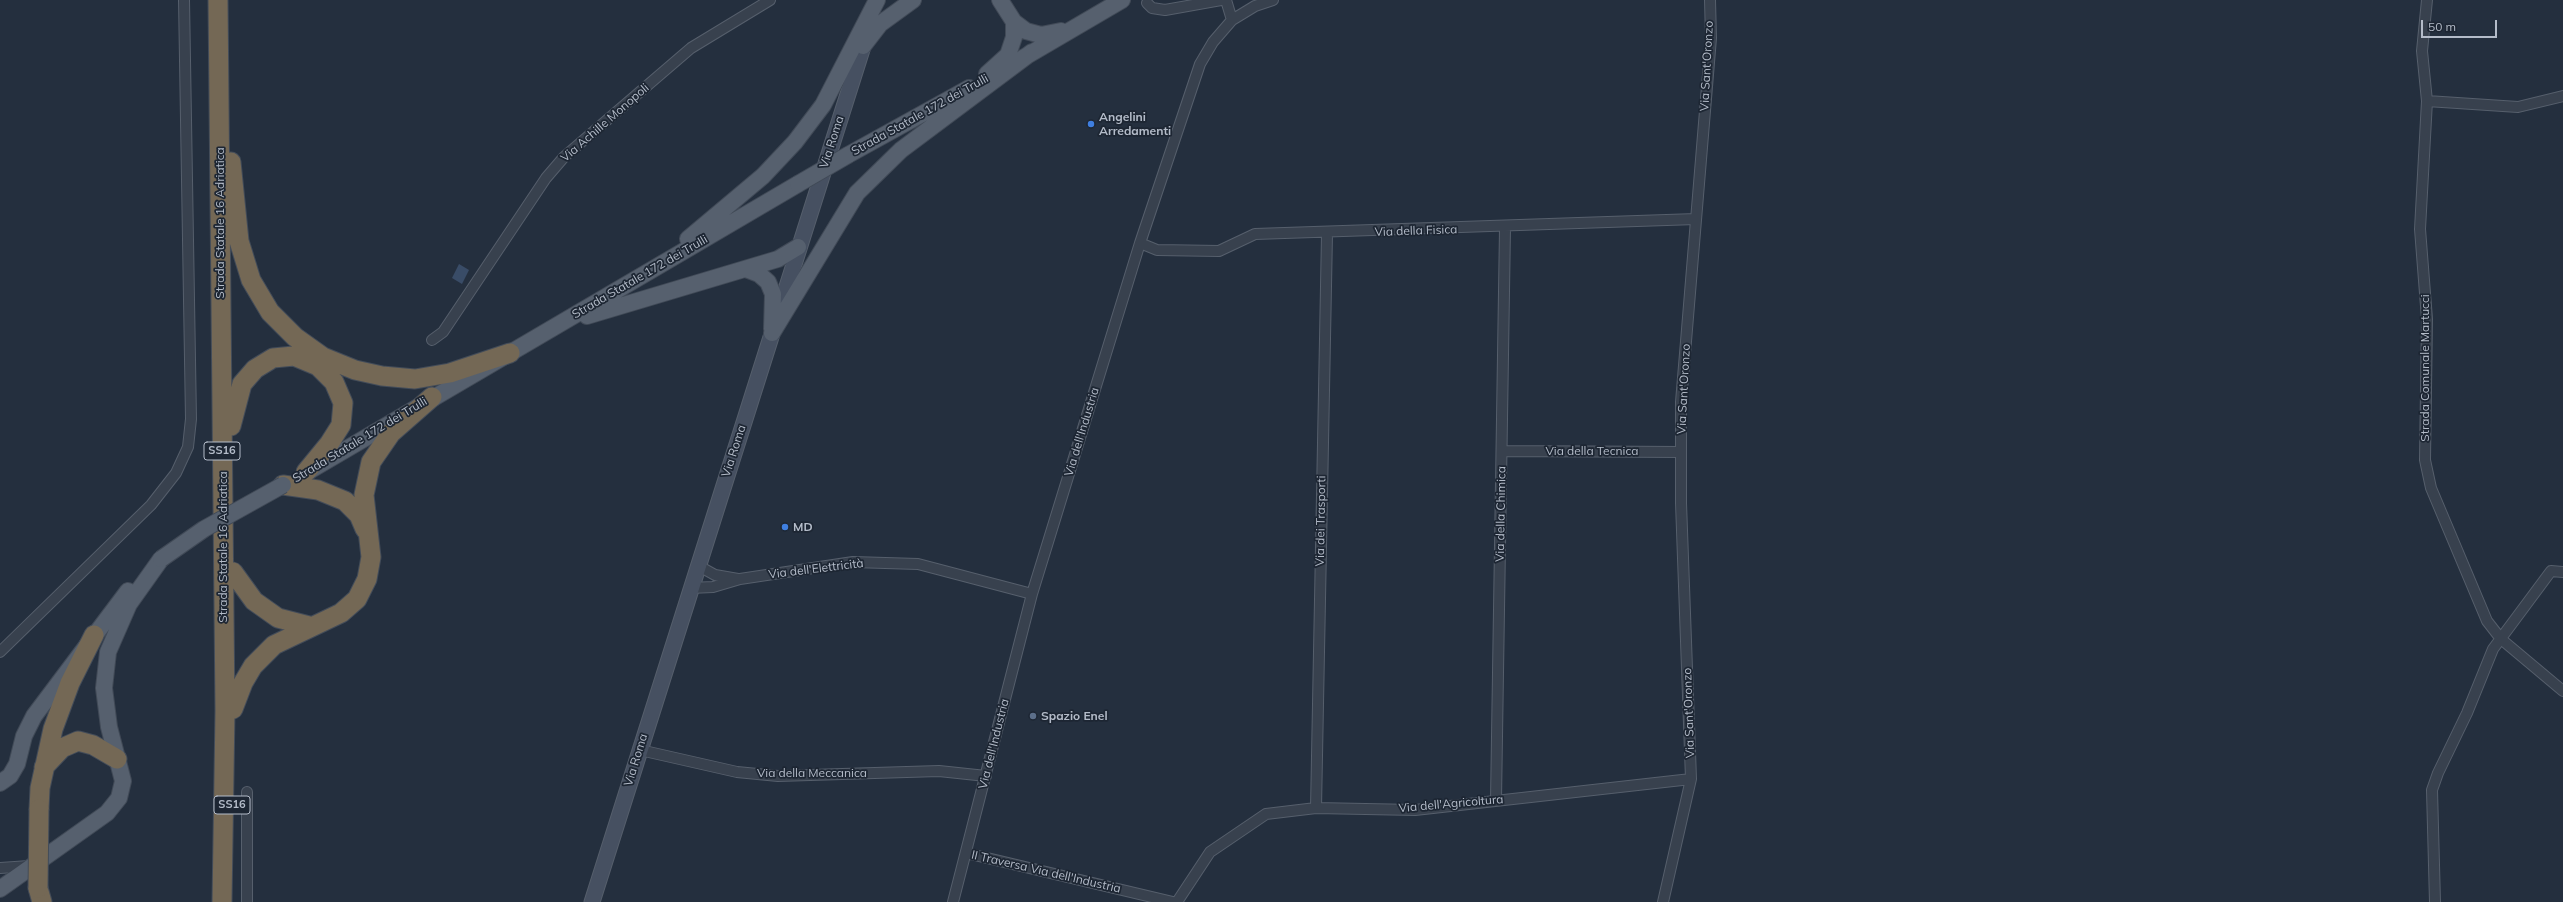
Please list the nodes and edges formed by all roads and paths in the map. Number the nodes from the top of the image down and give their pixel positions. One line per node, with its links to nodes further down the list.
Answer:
1 (184, 0): 52 (street)
2 (218, 0): 53 (highway, Strada Statale 16 Adriatica / SS16)
3 (230, 0): 23 (highway, Strada Statale 16 Adriatica / SS16)
4 (770, 0): 33 (street, Via Achille Monopoli)
5 (877, 0): 18 (street, Via Roma); 30 (main road)
6 (913, 0): 18 (main road)
7 (1000, 0): 16 (main road)
8 (1122, 0): 17 (main road, Strada Statale 172 dei Trulli)
9 (1221, 0): 14 (street)
10 (1226, 0): 15 (street)
11 (1273, 0): 15 (street, Via dell'Industria)
12 (1710, 0): 24 (street, Via Sant'Oronzo)
13 (2427, 0): 22 (street, Strada Comunale Martucci)
14 (1147, 3)
15 (1232, 20): 27 (street, Via dell'Industria)
16 (1014, 22): 17 (main road); 20 (main road)
17 (1072, 29): 19 (main road, Strada Statale 172 dei Trulli)
18 (863, 46): 28 (street, Via Roma)
19 (1032, 52): 20 (main road, Strada Statale 172 dei Trulli); 32 (main road)
20 (975, 85): 30 (main road, Strada Statale 172 dei Trulli, bridge)
21 (2563, 96): 22 (street)
22 (2427, 101): 51 (street, Strada Comunale Martucci)
23 (231, 162): 34 (highway); 36 (highway, Strada Statale 16 Adriatica / SS16)
24 (1696, 219): 25 (street, Via della Fisica); 38 (street, Via Sant'Oronzo)
25 (1505, 228): 26 (street, Via della Fisica); 37 (street, Via della Chimica)
26 (1327, 234): 27 (street, Via della Fisica); 64 (street, Via dei Trasporti)
27 (1140, 243): 48 (street, Via dell'Industria)
28 (798, 247): 29 (main road); 32 (street, Via Roma)
29 (746, 269): 31 (main road); 32 (main road)
30 (620, 288): 31 (main road, Strada Statale 172 dei Trulli)
31 (553, 328): 34 (main road, Strada Statale 172 dei Trulli)
32 (772, 333): 43 (street, Via Roma)
33 (432, 340)
34 (510, 353): 35 (main road, Strada Statale 172 dei Trulli)
35 (432, 397): 39 (main road, Strada Statale 172 dei Trulli); 41 (highway)
36 (230, 426): 39 (highway); 44 (highway, Strada Statale 16 Adriatica / SS16)
37 (1502, 451): 38 (street, Via della Tecnica); 63 (street, Via della Chimica)
38 (1681, 452): 60 (street, Via Sant'Oronzo)
39 (306, 472): 40 (main road, Strada Statale 172 dei Trulli)
40 (283, 486): 41 (highway); 42 (main road, Strada Statale 172 dei Trulli, bridge)
41 (369, 538): 49 (highway)
42 (161, 559): 50 (main road); 57 (main road)
43 (697, 565): 46 (street, Via dell'Elettricità); 47 (street, Via Roma)
44 (233, 572): 49 (highway); 55 (highway, Strada Statale 16 Adriatica / SS16)
45 (2563, 572): 51 (street)
46 (740, 579): 47 (street, Via dell'Elettricità); 48 (street, Via dell'Elettricità)
47 (690, 588): 56 (street, Via Roma)
48 (1032, 594): 59 (street, Via dell'Industria)
49 (309, 626): 55 (highway)
50 (94, 635): 58 (highway); 61 (main road)
51 (2501, 640): 54 (street, Strada Comunale Martucci); 80 (street)
52 (0, 652)
53 (224, 682): 71 (highway); 72 (highway, Strada Statale 16 Adriatica / SS16)
54 (2563, 691)
55 (234, 709): 73 (highway, Strada Statale 16 Adriatica / SS16)
56 (640, 750): 59 (street, Via della Meccanica); 75 (street, Via Roma)
57 (117, 759): 58 (highway); 66 (main road)
58 (44, 767): 70 (highway, bridge)
59 (986, 776): 65 (street, Via dell'Industria)
60 (1691, 779): 63 (street, Via dell'Agricoltura); 79 (street, Via Sant'Oronzo)
61 (0, 783)
62 (247, 792): 74 (street)
63 (1496, 800): 64 (street, Via dell'Agricoltura)
64 (1316, 808): 78 (street, Via dell'Agricoltura)
65 (966, 853): 76 (street, Via dell'Industria); 77 (street, II Traversa Via dell'Industria)
66 (29, 866): 67 (street); 68 (main road); 69 (main road)
67 (0, 868)
68 (0, 879)
69 (0, 889)
70 (40, 897)
71 (210, 902)
72 (222, 902)
73 (231, 902)
74 (247, 902)
75 (592, 902)
76 (953, 902)
77 (1173, 902)
78 (1177, 902)
79 (1663, 902)
80 (2435, 902)

